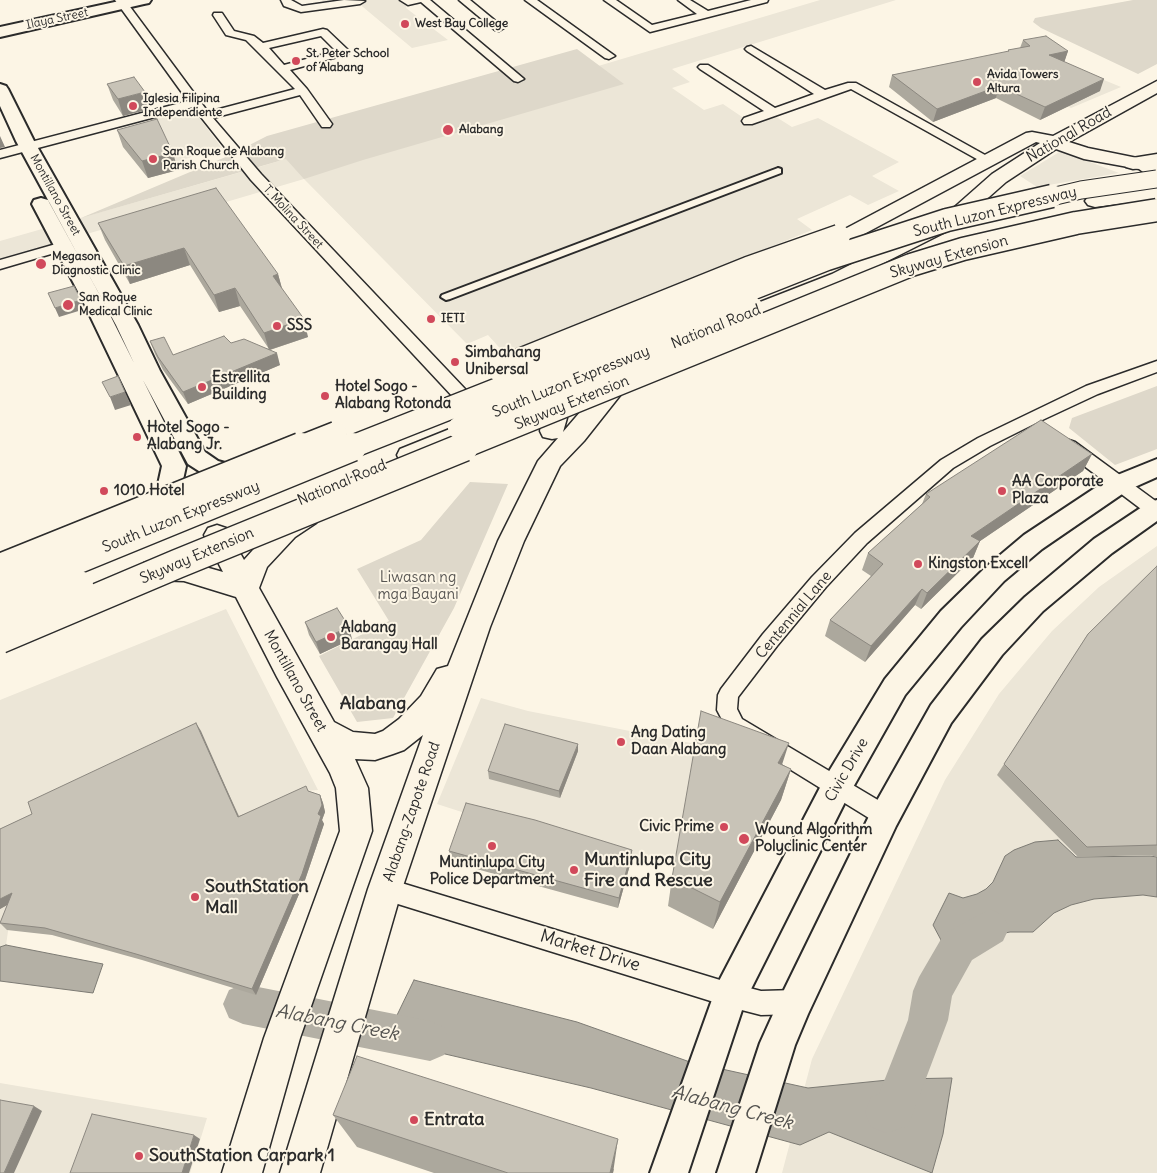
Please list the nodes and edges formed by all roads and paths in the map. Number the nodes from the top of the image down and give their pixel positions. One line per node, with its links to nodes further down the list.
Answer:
1 (144, 0): 10 (main road, Ilaya Street)
2 (286, 0): 9 (street)
3 (424, 0): 21 (street)
4 (464, 0): 13 (street)
5 (530, 0): 17 (street)
6 (609, 0): 12 (street)
7 (683, 0): 12 (street)
8 (763, 0): 12 (street)
9 (360, 1)
10 (122, 2): 14 (main road, Ilaya Street); 26 (street, T. Molina Street)
11 (218, 15): 15 (street)
12 (707, 15)
13 (500, 28)
14 (0, 32)
15 (261, 47): 19 (street); 19 (street)
16 (751, 49): 25 (street)
17 (609, 56)
18 (704, 67): 27 (street)
19 (282, 69): 24 (street)
20 (1157, 76): 32 (highway, National Road)
21 (518, 79)
22 (1157, 86): 32 (highway, National Road)
23 (0, 89): 33 (main road, Montillano Street)
24 (303, 91): 28 (street); 31 (street)
25 (824, 95): 27 (street); 34 (street)
26 (196, 104): 28 (street, T. Molina Street); 33 (street)
27 (773, 112): 29 (street)
28 (205, 116): 54 (street, T. Molina Street)
29 (748, 121)
30 (0, 123): 33 (main road, Montillano Street)
31 (326, 124)
32 (1044, 139): 34 (highway, National Road); 36 (highway); 43 (highway, National Road)
33 (14, 150): 45 (main road, Montillano Street)
34 (988, 160): 41 (highway, National Road)
35 (1157, 160): 36 (highway)
36 (1133, 163): 39 (highway)
37 (1157, 168): 67 (highway, bridge)
38 (778, 171): 50 (street)
39 (1157, 173)
40 (1157, 179): 71 (highway, South Luzon Expressway, bridge)
41 (933, 191): 43 (highway); 46 (highway, National Road)
42 (1157, 193): 72 (highway, South Luzon Expressway, bridge)
43 (964, 208): 48 (highway, National Road)
44 (1157, 209): 48 (highway); 75 (highway, Skyway Extension, bridge)
45 (66, 236): 47 (street); 57 (main road, Montillano Street); 62 (main road, Montillano Street)
46 (804, 258): 49 (highway); 54 (highway, National Road)
47 (0, 264)
48 (839, 278): 49 (highway, National Road)
49 (803, 292): 51 (highway, National Road)
50 (446, 297)
51 (639, 358): 53 (highway, National Road); 58 (highway, Alabang-Zapote Road)
52 (1157, 366): 55 (street, Centennial Lane)
53 (582, 383): 56 (highway, Alabang-Zapote Road); 65 (highway, National Road)
54 (460, 394): 61 (highway, National Road)
55 (1043, 427): 63 (street); 77 (street, Centennial Lane)
56 (552, 431): 58 (highway, Alabang-Zapote Road); 70 (highway)
57 (196, 458): 60 (main road); 62 (main road)
58 (550, 460): 74 (highway, Alabang-Zapote Road)
59 (1157, 467): 63 (main road, Civic Drive)
60 (224, 471): 61 (highway, National Road); 62 (highway, National Road)
61 (264, 471): 69 (highway)
62 (171, 478): 66 (highway, National Road)
63 (1119, 484): 64 (street); 77 (main road, Civic Drive)
64 (1156, 510): 78 (main road)
65 (217, 535): 68 (highway, National Road); 70 (highway, Montillano Street)
66 (0, 557)
67 (0, 568)
68 (116, 578): 70 (highway); 73 (highway, National Road)
69 (0, 580)
70 (245, 589): 76 (highway, Montillano Street)
71 (0, 592)
72 (0, 618)
73 (0, 626)
74 (476, 627): 76 (highway); 79 (highway, Alabang-Zapote Road)
75 (0, 639)
76 (323, 731): 82 (highway, Montillano Street)
77 (836, 788): 78 (street, Centennial Lane); 80 (main road, Civic Drive)
78 (885, 816): 81 (main road)
79 (385, 889): 80 (street, Market Drive); 83 (highway, Alabang-Zapote Road)
80 (730, 995): 81 (street, Market Drive); 84 (main road, Civic Drive)
81 (796, 1002): 85 (main road)
82 (242, 1173)
83 (300, 1173)
84 (669, 1173)
85 (736, 1173)

